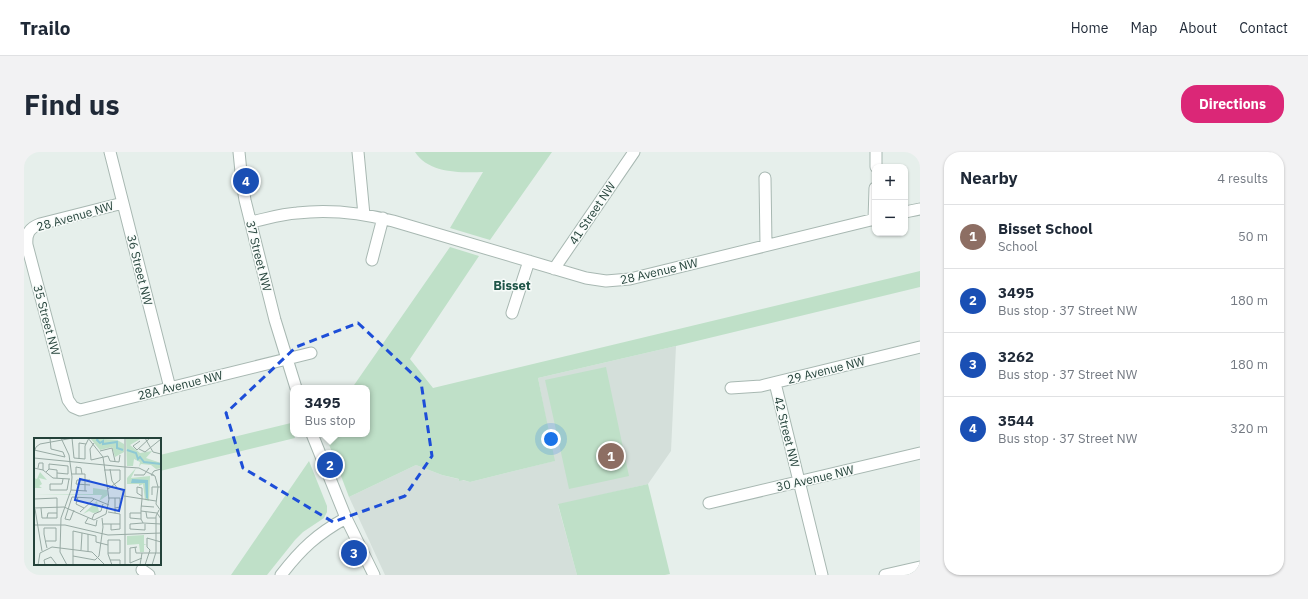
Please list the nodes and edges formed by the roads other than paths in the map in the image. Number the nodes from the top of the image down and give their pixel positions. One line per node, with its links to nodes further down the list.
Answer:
1 (110, 152): 9 (street, 36 Street NW)
2 (239, 152): 15 (street, 37 Street NW)
3 (358, 152): 12 (street)
4 (876, 152): 7 (street)
5 (632, 155): 6 (street, 41 Street NW); 20 (street, 41 Street NW)
6 (640, 164)
7 (876, 164)
8 (765, 178): 17 (street)
9 (123, 203): 16 (street, 28 Avenue NW); 27 (street, 36 Street NW)
10 (920, 209): 11 (street)
11 (908, 211)
12 (364, 215): 13 (street, 28 Avenue NW); 15 (street, 28 Avenue NW)
13 (383, 218): 18 (street); 19 (street, 28 Avenue NW)
14 (872, 220): 17 (street, 28 Avenue NW)
15 (251, 222): 24 (street, 37 Street NW)
16 (29, 231): 29 (street, 35 Street NW)
17 (766, 245): 20 (street, 28 Avenue NW)
18 (372, 260)
19 (529, 261): 20 (street, 28 Avenue NW); 21 (street)
20 (554, 269)
21 (512, 313)
22 (920, 347): 25 (street, 29 Avenue NW)
23 (311, 353): 24 (street)
24 (287, 358): 26 (street, 37 Street NW); 27 (street, 28A Avenue NW)
25 (775, 383): 28 (street, 29 Avenue NW); 32 (street, 42 Street NW)
26 (295, 385)
27 (170, 388): 29 (street, 28A Avenue NW)
28 (731, 388)
29 (73, 407)
30 (313, 437): 34 (street)
31 (920, 453): 32 (street, 30 Avenue NW)
32 (800, 482): 33 (street, 30 Avenue NW); 38 (street, 42 Street NW)
33 (709, 504)
34 (346, 518): 36 (street); 37 (street)
35 (920, 567): 39 (street)
36 (281, 575)
37 (374, 575)
38 (822, 575)
39 (886, 575)

